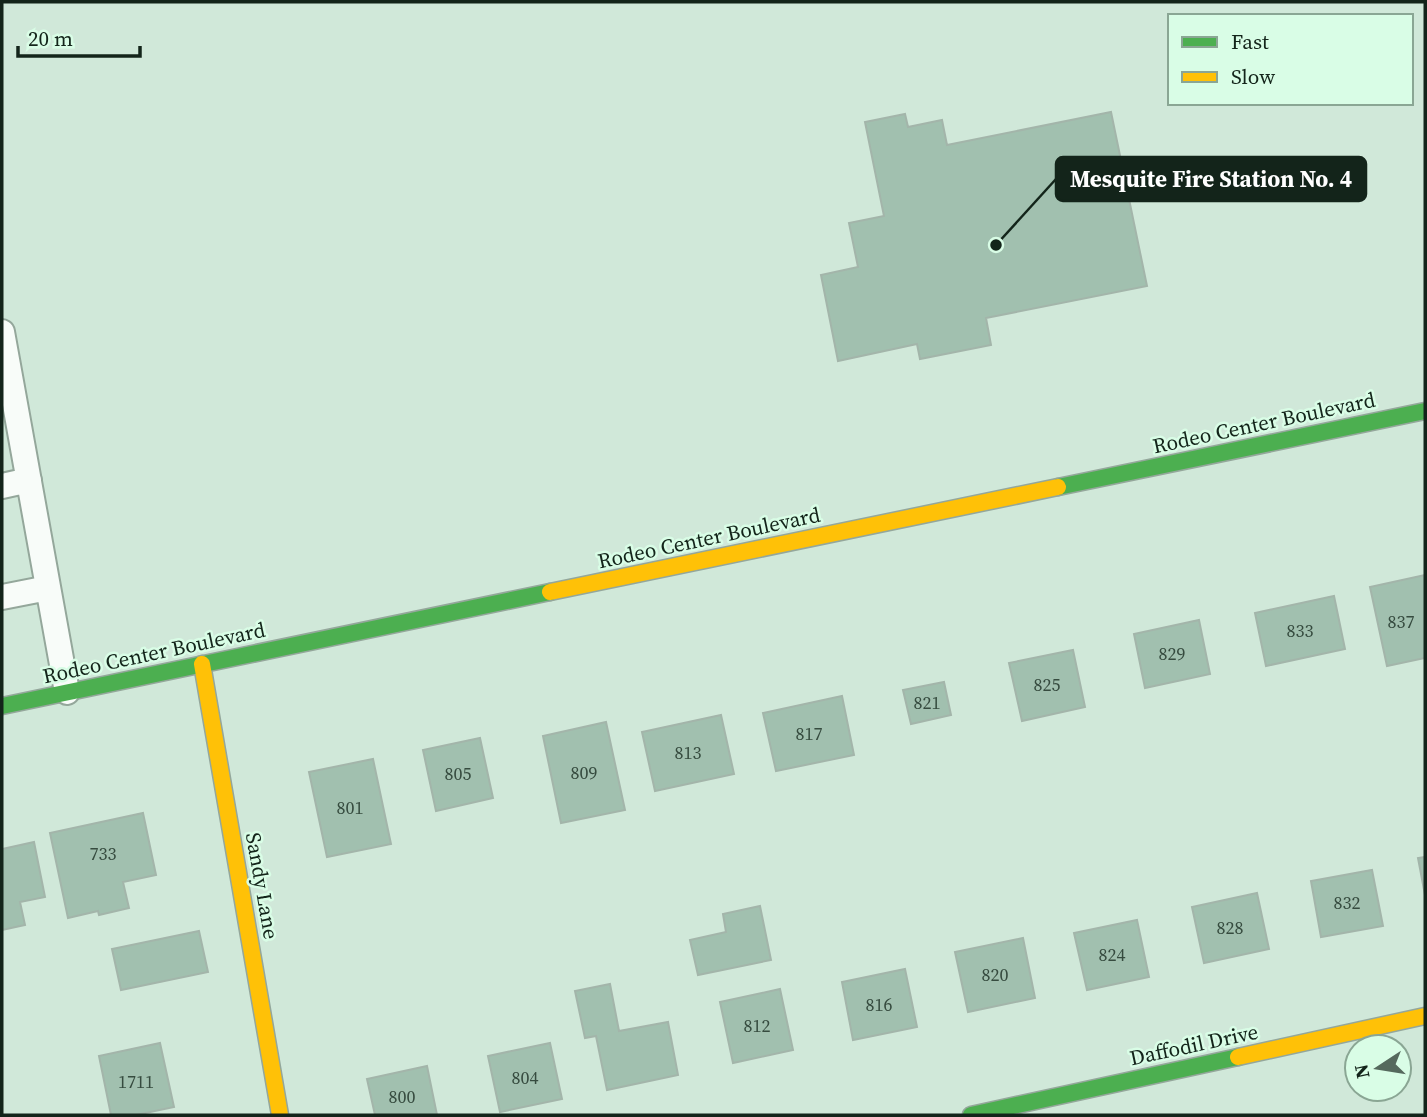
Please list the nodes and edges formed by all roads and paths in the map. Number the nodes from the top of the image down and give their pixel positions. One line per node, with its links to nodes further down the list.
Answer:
1 (3, 342): 3 (lane)
2 (1425, 411): 7 (main road, Rodeo Center Boulevard)
3 (29, 480): 4 (lane); 5 (lane)
4 (2, 486)
5 (48, 588): 6 (lane); 8 (lane)
6 (2, 597)
7 (202, 664): 8 (main road, Rodeo Center Boulevard); 11 (main road, Sandy Lane)
8 (67, 692): 9 (main road, Rodeo Center Boulevard)
9 (2, 706)
10 (1425, 1016): 12 (main road, Daffodil Drive)
11 (280, 1115)
12 (971, 1115)

